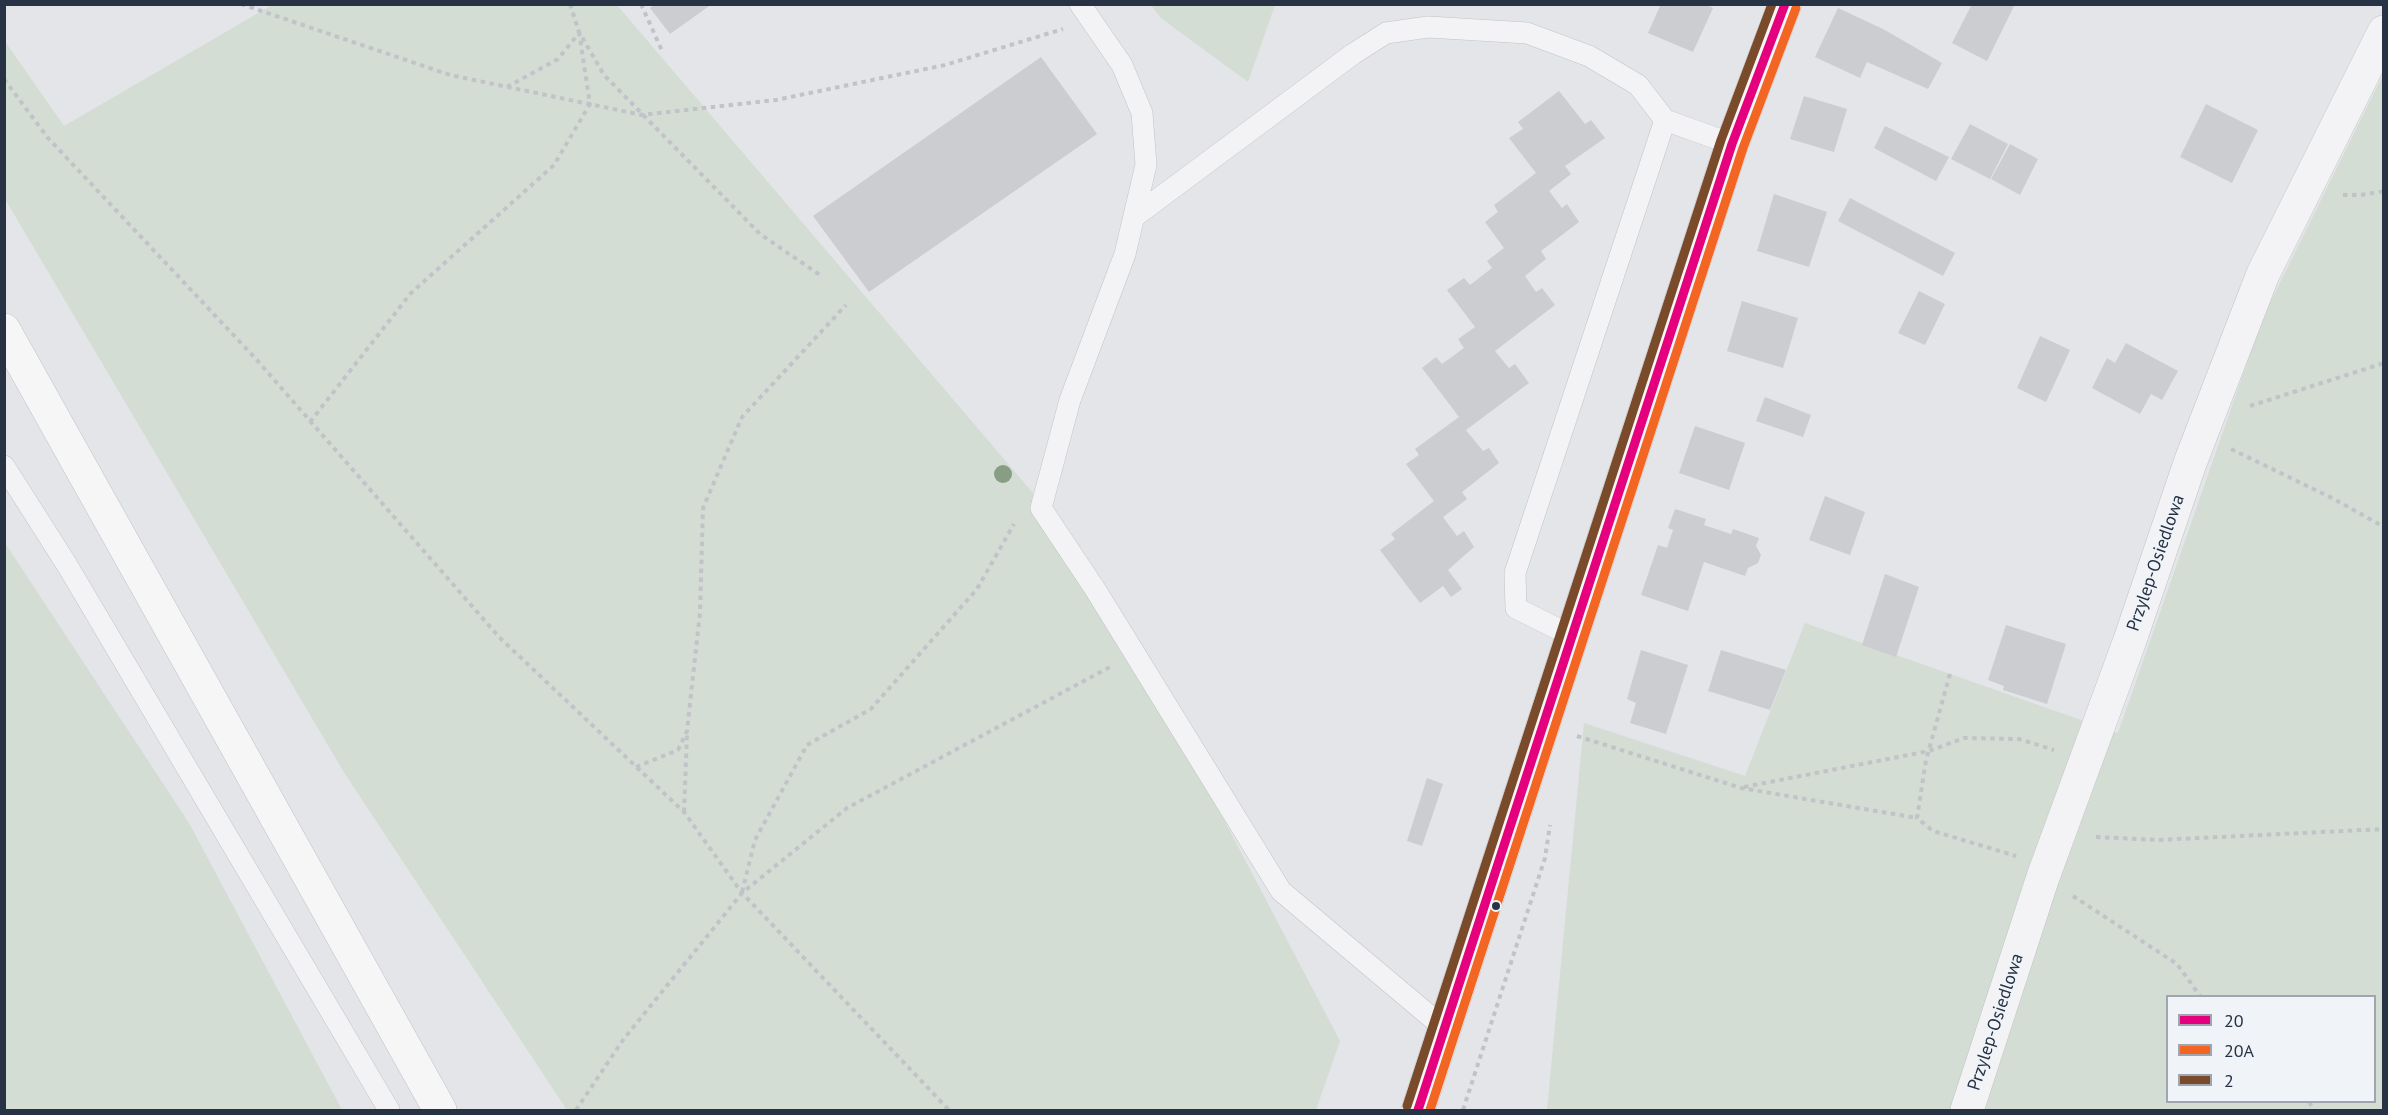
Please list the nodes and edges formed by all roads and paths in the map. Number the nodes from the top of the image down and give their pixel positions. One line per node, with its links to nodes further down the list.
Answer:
1 (241, 4): 10 (path)
2 (570, 4): 6 (path)
3 (641, 4): 8 (path)
4 (1785, 4): 14 (main road)
5 (1084, 10): 12 (path); 15 (lane)
6 (579, 32): 10 (path); 11 (path); 12 (path)
7 (2384, 32): 21 (street, Przylep-Osiedlowa)
8 (663, 53)
9 (4, 79): 20 (path)
10 (507, 87): 11 (path)
11 (590, 104): 12 (path); 20 (path)
12 (642, 115): 16 (path)
13 (1665, 120): 14 (lane); 15 (lane); 25 (lane)
14 (1732, 144): 25 (main road)
15 (1134, 217): 42 (lane)
16 (820, 275)
17 (846, 305): 28 (path)
18 (4, 330): 44 (main road)
19 (2384, 363): 21 (path)
20 (310, 422): 32 (path)
21 (2204, 427): 24 (path); 31 (street, Przylep-Osiedlowa)
22 (4, 466): 43 (lane)
23 (1014, 524): 40 (path)
24 (2384, 527)
25 (1572, 636): 42 (main road)
26 (1112, 666): 40 (path)
27 (1950, 674): 30 (path)
28 (687, 731): 32 (path); 34 (path)
29 (1567, 732): 33 (path)
30 (1929, 751): 31 (path); 33 (path); 35 (path)
31 (2086, 761): 38 (street, Przylep-Osiedlowa)
32 (636, 767): 34 (path)
33 (1741, 788): 35 (path)
34 (684, 812): 40 (path)
35 (1917, 818): 39 (path)
36 (1551, 823): 48 (path)
37 (2384, 829): 38 (path)
38 (2059, 835): 39 (street, Przylep-Osiedlowa)
39 (2046, 872): 41 (path); 49 (street, Przylep-Osiedlowa)
40 (742, 893): 45 (path); 46 (path)
41 (2199, 995)
42 (1444, 1028): 47 (main road)
43 (389, 1110)
44 (440, 1110)
45 (576, 1110)
46 (949, 1110)
47 (1419, 1110)
48 (1463, 1110)
49 (1967, 1110)

